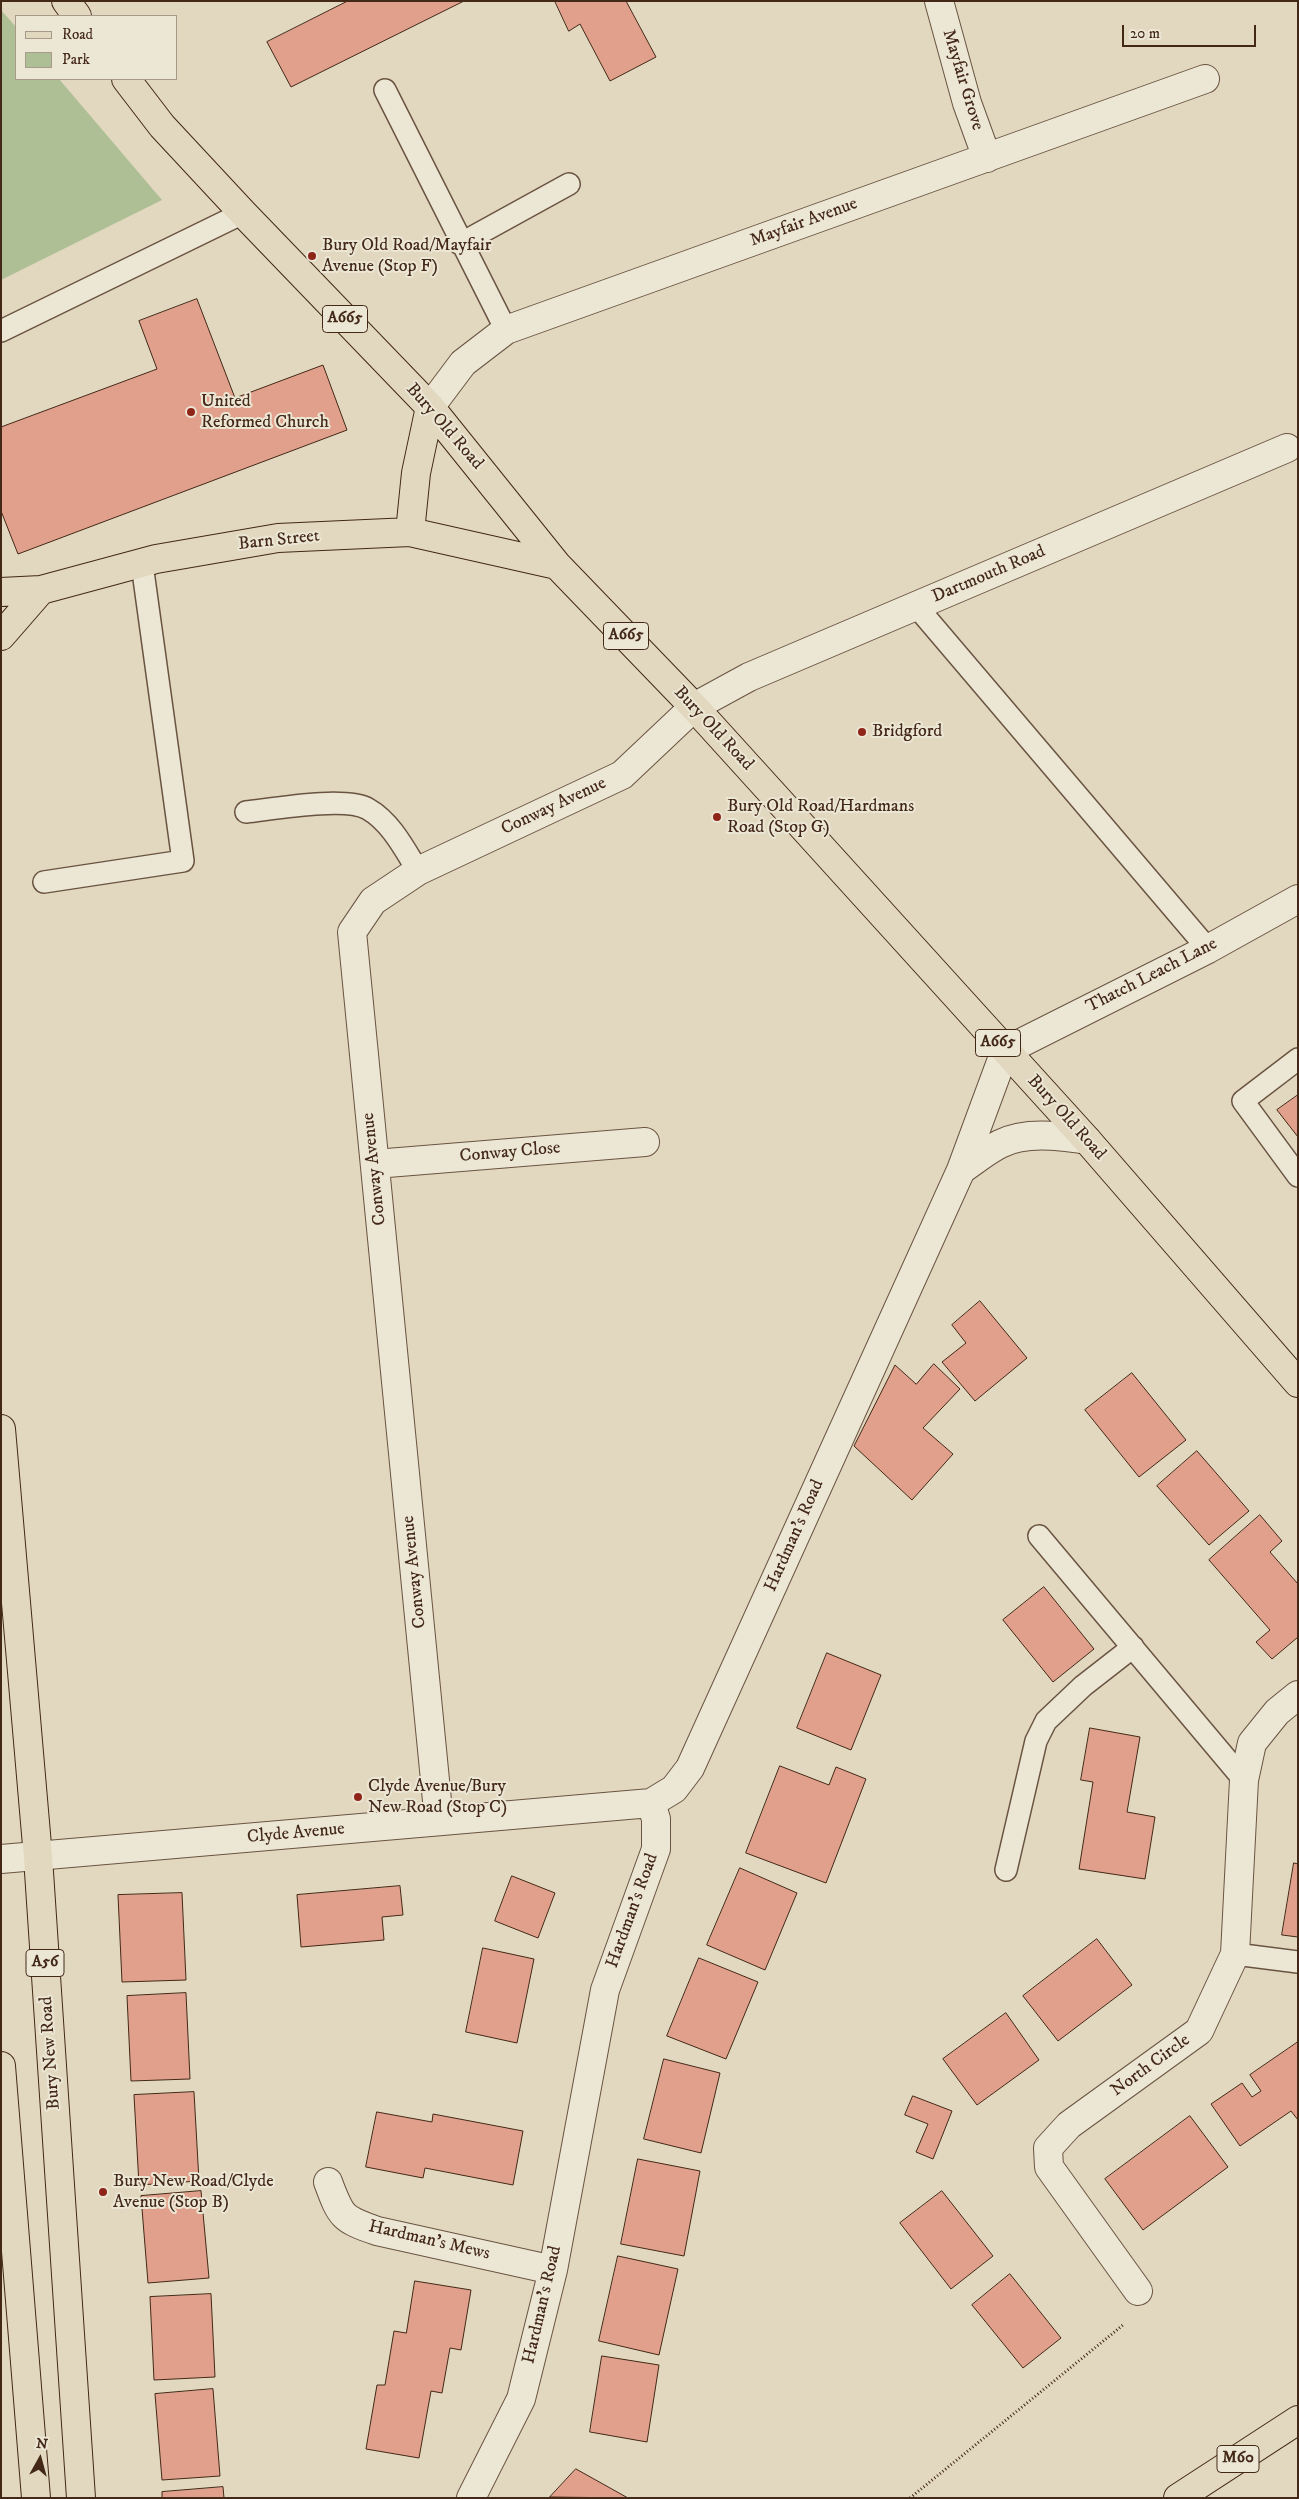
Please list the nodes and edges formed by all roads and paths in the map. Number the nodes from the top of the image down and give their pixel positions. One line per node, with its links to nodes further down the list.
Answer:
1 (66, 1): 3 (main road)
2 (939, 1): 7 (street, Mayfair Grove)
3 (76, 15)
4 (1206, 79): 7 (street, Mayfair Avenue)
5 (127, 80): 9 (main road, Bury Old Road / A665)
6 (385, 90): 10 (lane)
7 (987, 158): 11 (street, Mayfair Avenue)
8 (569, 184): 10 (lane)
9 (243, 213): 12 (lane); 13 (main road, Bury Old Road / A665)
10 (460, 244): 11 (lane)
11 (506, 330): 13 (street, Mayfair Avenue)
12 (1, 331)
13 (430, 407): 15 (main road); 17 (main road, Bury Old Road / A665)
14 (1286, 448): 20 (street, Dartmouth Road)
15 (410, 532): 16 (main road, Barn Street); 17 (main road, Barn Street)
16 (142, 564): 18 (main road, Barn Street); 25 (lane)
17 (557, 565): 22 (main road, Bury Old Road / A665)
18 (41, 590): 19 (main road, Barn Street); 21 (main road)
19 (1, 592)
20 (916, 606): 22 (street, Dartmouth Road); 27 (lane)
21 (1, 636)
22 (694, 707): 24 (street, Conway Avenue); 28 (main road, Bury Old Road / A665)
23 (246, 812): 24 (lane)
24 (418, 872): 32 (street, Conway Avenue)
25 (44, 882)
26 (1298, 899): 27 (street, Thatch Leach Lane)
27 (1208, 949): 28 (street, Thatch Leach Lane)
28 (1005, 1051): 30 (main road, Bury Old Road / A665); 33 (street, Hardman's Road)
29 (1298, 1059): 34 (lane)
30 (1087, 1140): 33 (street); 35 (main road, Bury Old Road / A665)
31 (645, 1142): 32 (street, Conway Close)
32 (375, 1164): 42 (street, Conway Avenue)
33 (961, 1170): 41 (street, Hardman's Road)
34 (1298, 1176)
35 (1298, 1383)
36 (1, 1429): 43 (main road, Bury New Road / A56)
37 (1040, 1536): 38 (lane)
38 (1133, 1647): 40 (lane); 45 (lane)
39 (1298, 1695): 40 (street, North Circle)
40 (1244, 1780): 46 (street, North Circle)
41 (651, 1803): 42 (street, Clyde Avenue); 50 (street, Hardman's Road)
42 (439, 1821): 43 (street, Clyde Avenue)
43 (38, 1857): 44 (street, Clyde Avenue); 54 (main road, Bury New Road / A56)
44 (1, 1859)
45 (1006, 1870)
46 (1235, 1954): 47 (lane); 51 (street, North Circle)
47 (1298, 1962)
48 (1, 2066): 53 (main road)
49 (328, 2182): 50 (street, Hardman's Mews)
50 (553, 2270): 55 (street, Hardman's Road)
51 (1138, 2291): 56 (path)
52 (1298, 2420): 57 (main road, M60)
53 (36, 2498)
54 (81, 2498)
55 (471, 2498)
56 (910, 2498)
57 (1178, 2498)

